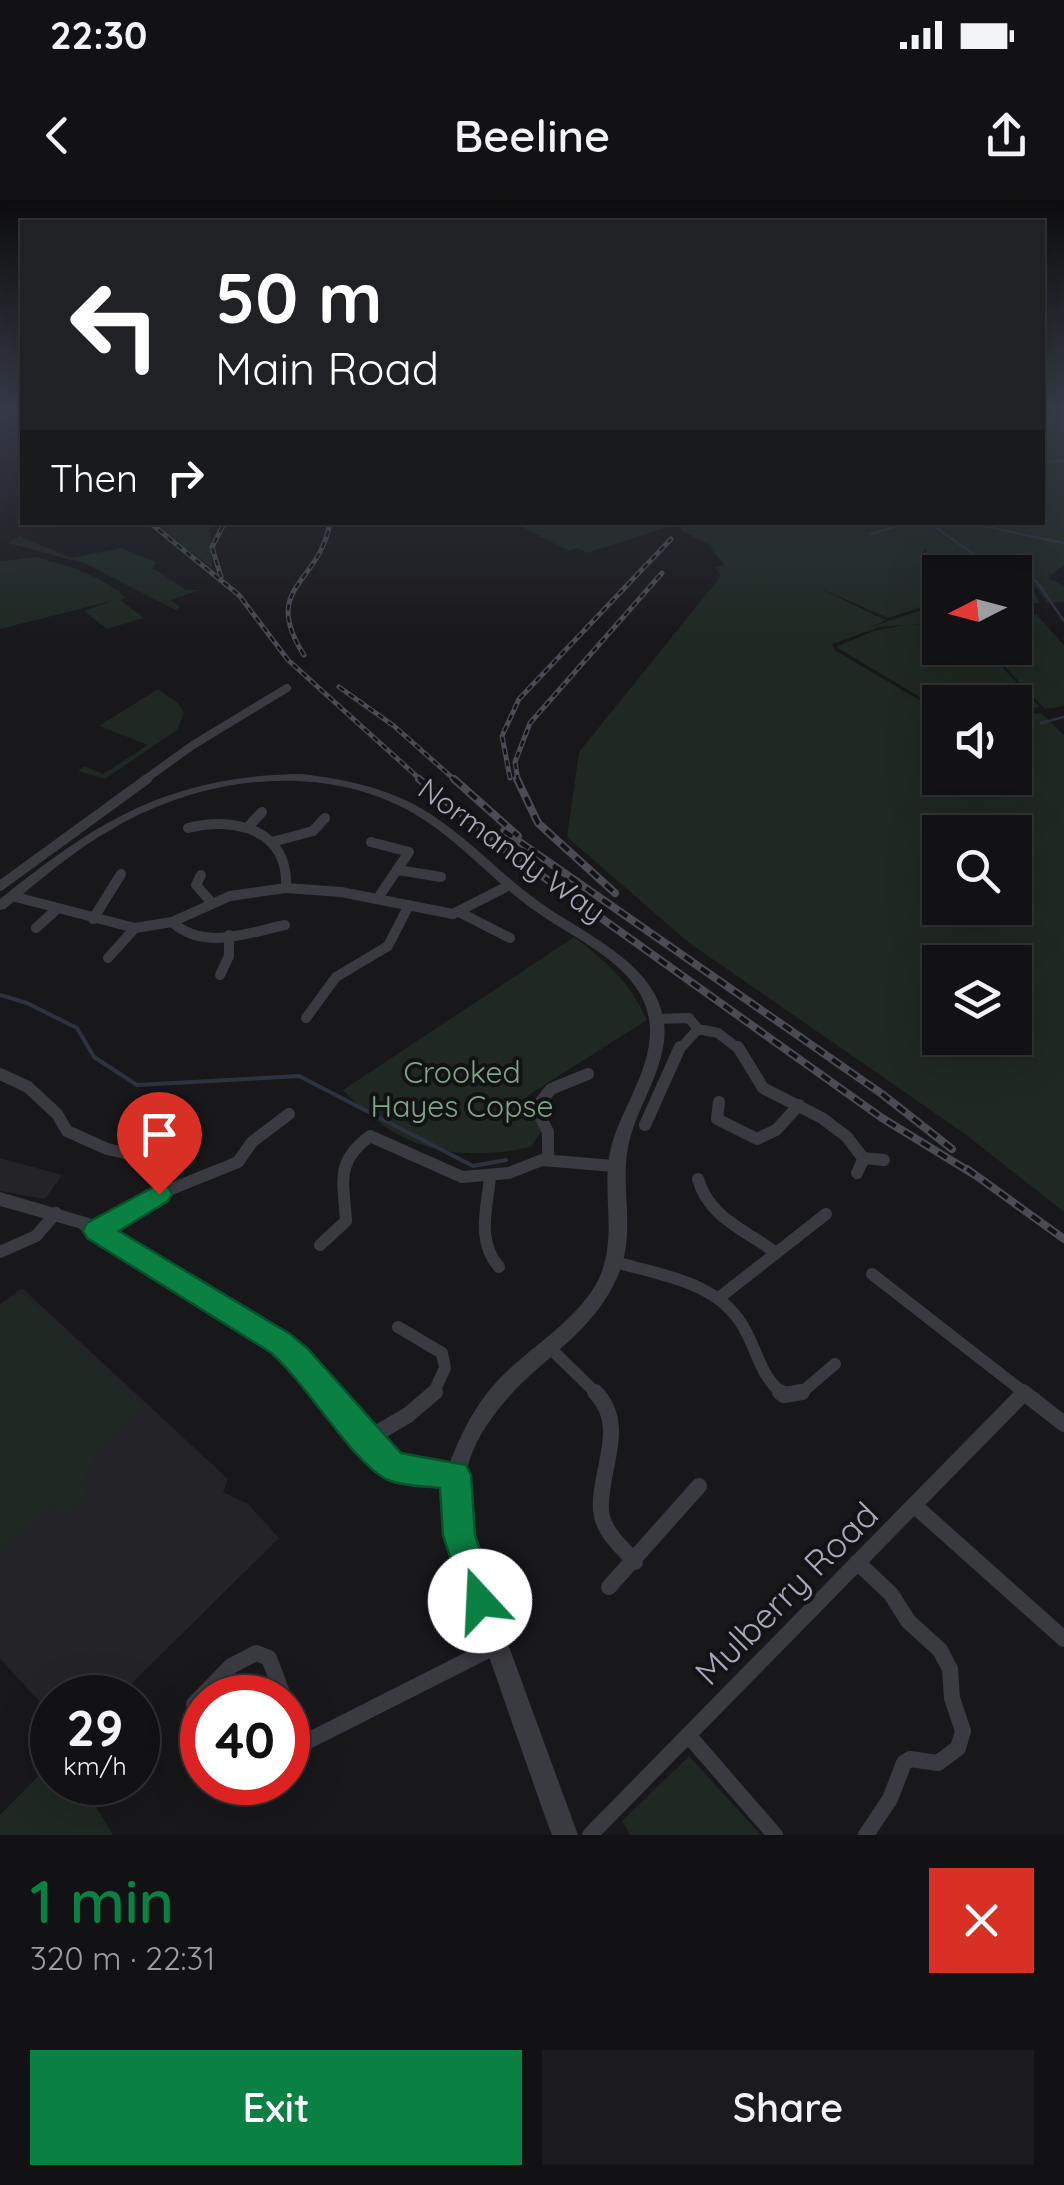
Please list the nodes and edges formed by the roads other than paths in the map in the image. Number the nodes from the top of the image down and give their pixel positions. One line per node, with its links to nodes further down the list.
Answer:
1 (286, 688): 12 (street)
2 (262, 812): 4 (street)
3 (325, 818): 6 (street)
4 (248, 827): 5 (street); 6 (street)
5 (188, 828)
6 (272, 842): 14 (street)
7 (371, 842): 8 (street)
8 (398, 870): 11 (street); 16 (street)
9 (121, 874): 22 (street)
10 (200, 875): 17 (street)
11 (441, 877)
12 (0, 886)
13 (508, 886): 15 (street, Normandy Way); 21 (street); 32 (street, Normandy Way)
14 (286, 888): 16 (street); 17 (street)
15 (12, 896): 19 (street, Normandy Way); 20 (street)
16 (378, 898): 18 (street)
17 (212, 903): 23 (street)
18 (409, 905): 21 (street); 31 (street)
19 (0, 906)
20 (57, 909): 22 (street); 25 (street)
21 (460, 913): 28 (street)
22 (92, 919): 26 (street)
23 (172, 922): 26 (street); 27 (street)
24 (284, 925): 27 (street)
25 (36, 928)
26 (135, 928): 29 (street)
27 (230, 935): 30 (street)
28 (510, 938)
29 (108, 958)
30 (220, 975)
31 (306, 1018)
32 (657, 1019): 33 (street); 43 (street)
33 (698, 1029): 37 (street); 39 (street)
34 (0, 1074): 47 (street)
35 (588, 1074): 41 (street)
36 (719, 1102): 37 (street)
37 (799, 1105): 40 (street)
38 (289, 1114): 47 (street)
39 (645, 1125)
40 (863, 1158): 42 (street); 44 (street)
41 (548, 1160): 43 (street); 45 (street)
42 (884, 1160)
43 (614, 1166): 55 (street)
44 (857, 1173)
45 (490, 1176): 52 (street); 56 (street)
46 (698, 1179): 54 (street)
47 (172, 1189): 51 (street)
48 (0, 1198): 49 (street)
49 (56, 1213): 51 (street); 53 (street)
50 (826, 1214): 54 (street)
51 (96, 1231): 64 (street)
52 (320, 1245)
53 (0, 1252)
54 (776, 1253): 58 (street)
55 (615, 1262): 58 (street); 60 (street)
56 (498, 1267)
57 (872, 1274): 62 (street)
58 (720, 1298): 61 (street)
59 (398, 1327): 64 (street)
60 (548, 1346): 65 (street); 68 (street)
61 (835, 1364)
62 (1024, 1392): 63 (street); 67 (street, Mulberry Road)
63 (1064, 1424)
64 (367, 1439): 65 (street)
65 (455, 1475): 72 (street)
66 (698, 1486): 68 (street)
67 (915, 1506): 69 (street, Mulberry Road); 71 (street)
68 (635, 1562): 70 (street)
69 (857, 1562): 75 (street, Mulberry Road); 80 (street)
70 (609, 1587)
71 (1064, 1638)
72 (498, 1645): 76 (street); 77 (street)
73 (222, 1675): 74 (street)
74 (275, 1675)
75 (689, 1736): 78 (street, Mulberry Road); 79 (street)
76 (310, 1740)
77 (565, 1835)
78 (590, 1835)
79 (775, 1835)
80 (866, 1835)

